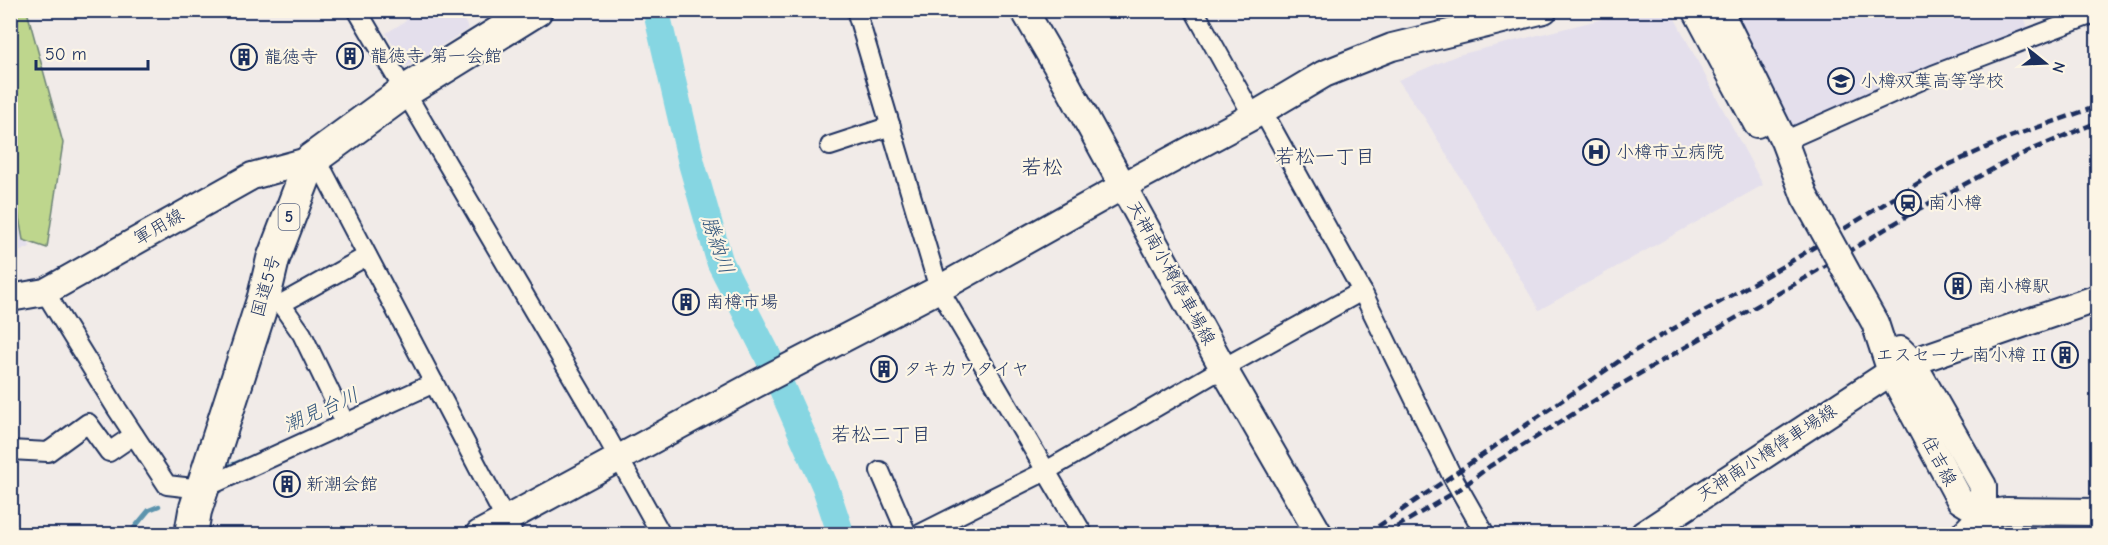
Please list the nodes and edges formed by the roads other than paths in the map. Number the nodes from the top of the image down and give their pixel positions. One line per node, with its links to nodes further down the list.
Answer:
1 (357, 10): 10 (street)
2 (536, 10): 10 (highway)
3 (856, 10): 12 (street)
4 (1024, 10): 16 (street, 天神南小樽停車場線)
5 (1194, 10): 11 (street)
6 (1696, 10): 17 (street, 住吉線)
7 (1719, 10): 13 (street, 住吉線)
8 (1534, 11): 11 (street)
9 (2097, 12): 13 (street)
10 (404, 92): 15 (highway); 31 (street)
11 (1258, 113): 16 (street); 20 (street)
12 (891, 126): 14 (street); 19 (street)
13 (1784, 141): 17 (street, 住吉線)
14 (830, 146)
15 (311, 160): 18 (street); 21 (street, 軍用線); 24 (highway, 国道5号 / 5)
16 (1123, 186): 19 (street); 26 (street, 天神南小樽停車場線)
17 (1809, 204): 25 (street, 住吉線, bridge)
18 (367, 256): 24 (street); 27 (street)
19 (939, 289): 31 (street); 33 (street)
20 (1362, 291): 26 (street); 45 (street)
21 (45, 292): 22 (street, 軍用線); 29 (street)
22 (10, 298)
23 (2097, 298): 25 (street, 天神南小樽停車場線)
24 (272, 301): 28 (street); 34 (highway, 国道5号 / 5)
25 (1901, 367): 36 (street, 住吉線); 46 (street, 天神南小樽停車場線)
26 (1223, 368): 33 (street); 44 (street, 天神南小樽停車場線)
27 (434, 383): 28 (street); 37 (street)
28 (343, 418): 34 (street)
29 (134, 435): 30 (street); 34 (street)
30 (10, 450)
31 (619, 457): 37 (street); 40 (street)
32 (880, 471): 41 (street)
33 (1046, 471): 42 (street); 43 (street)
34 (202, 489): 38 (highway, 国道5号 / 5)
35 (2097, 512): 36 (street)
36 (1988, 524): 47 (street)
37 (509, 528): 39 (street)
38 (191, 534)
39 (479, 534)
40 (661, 534)
41 (907, 534)
42 (921, 534)
43 (1083, 534)
44 (1318, 534)
45 (1485, 534)
46 (1644, 534)
47 (1964, 534)

